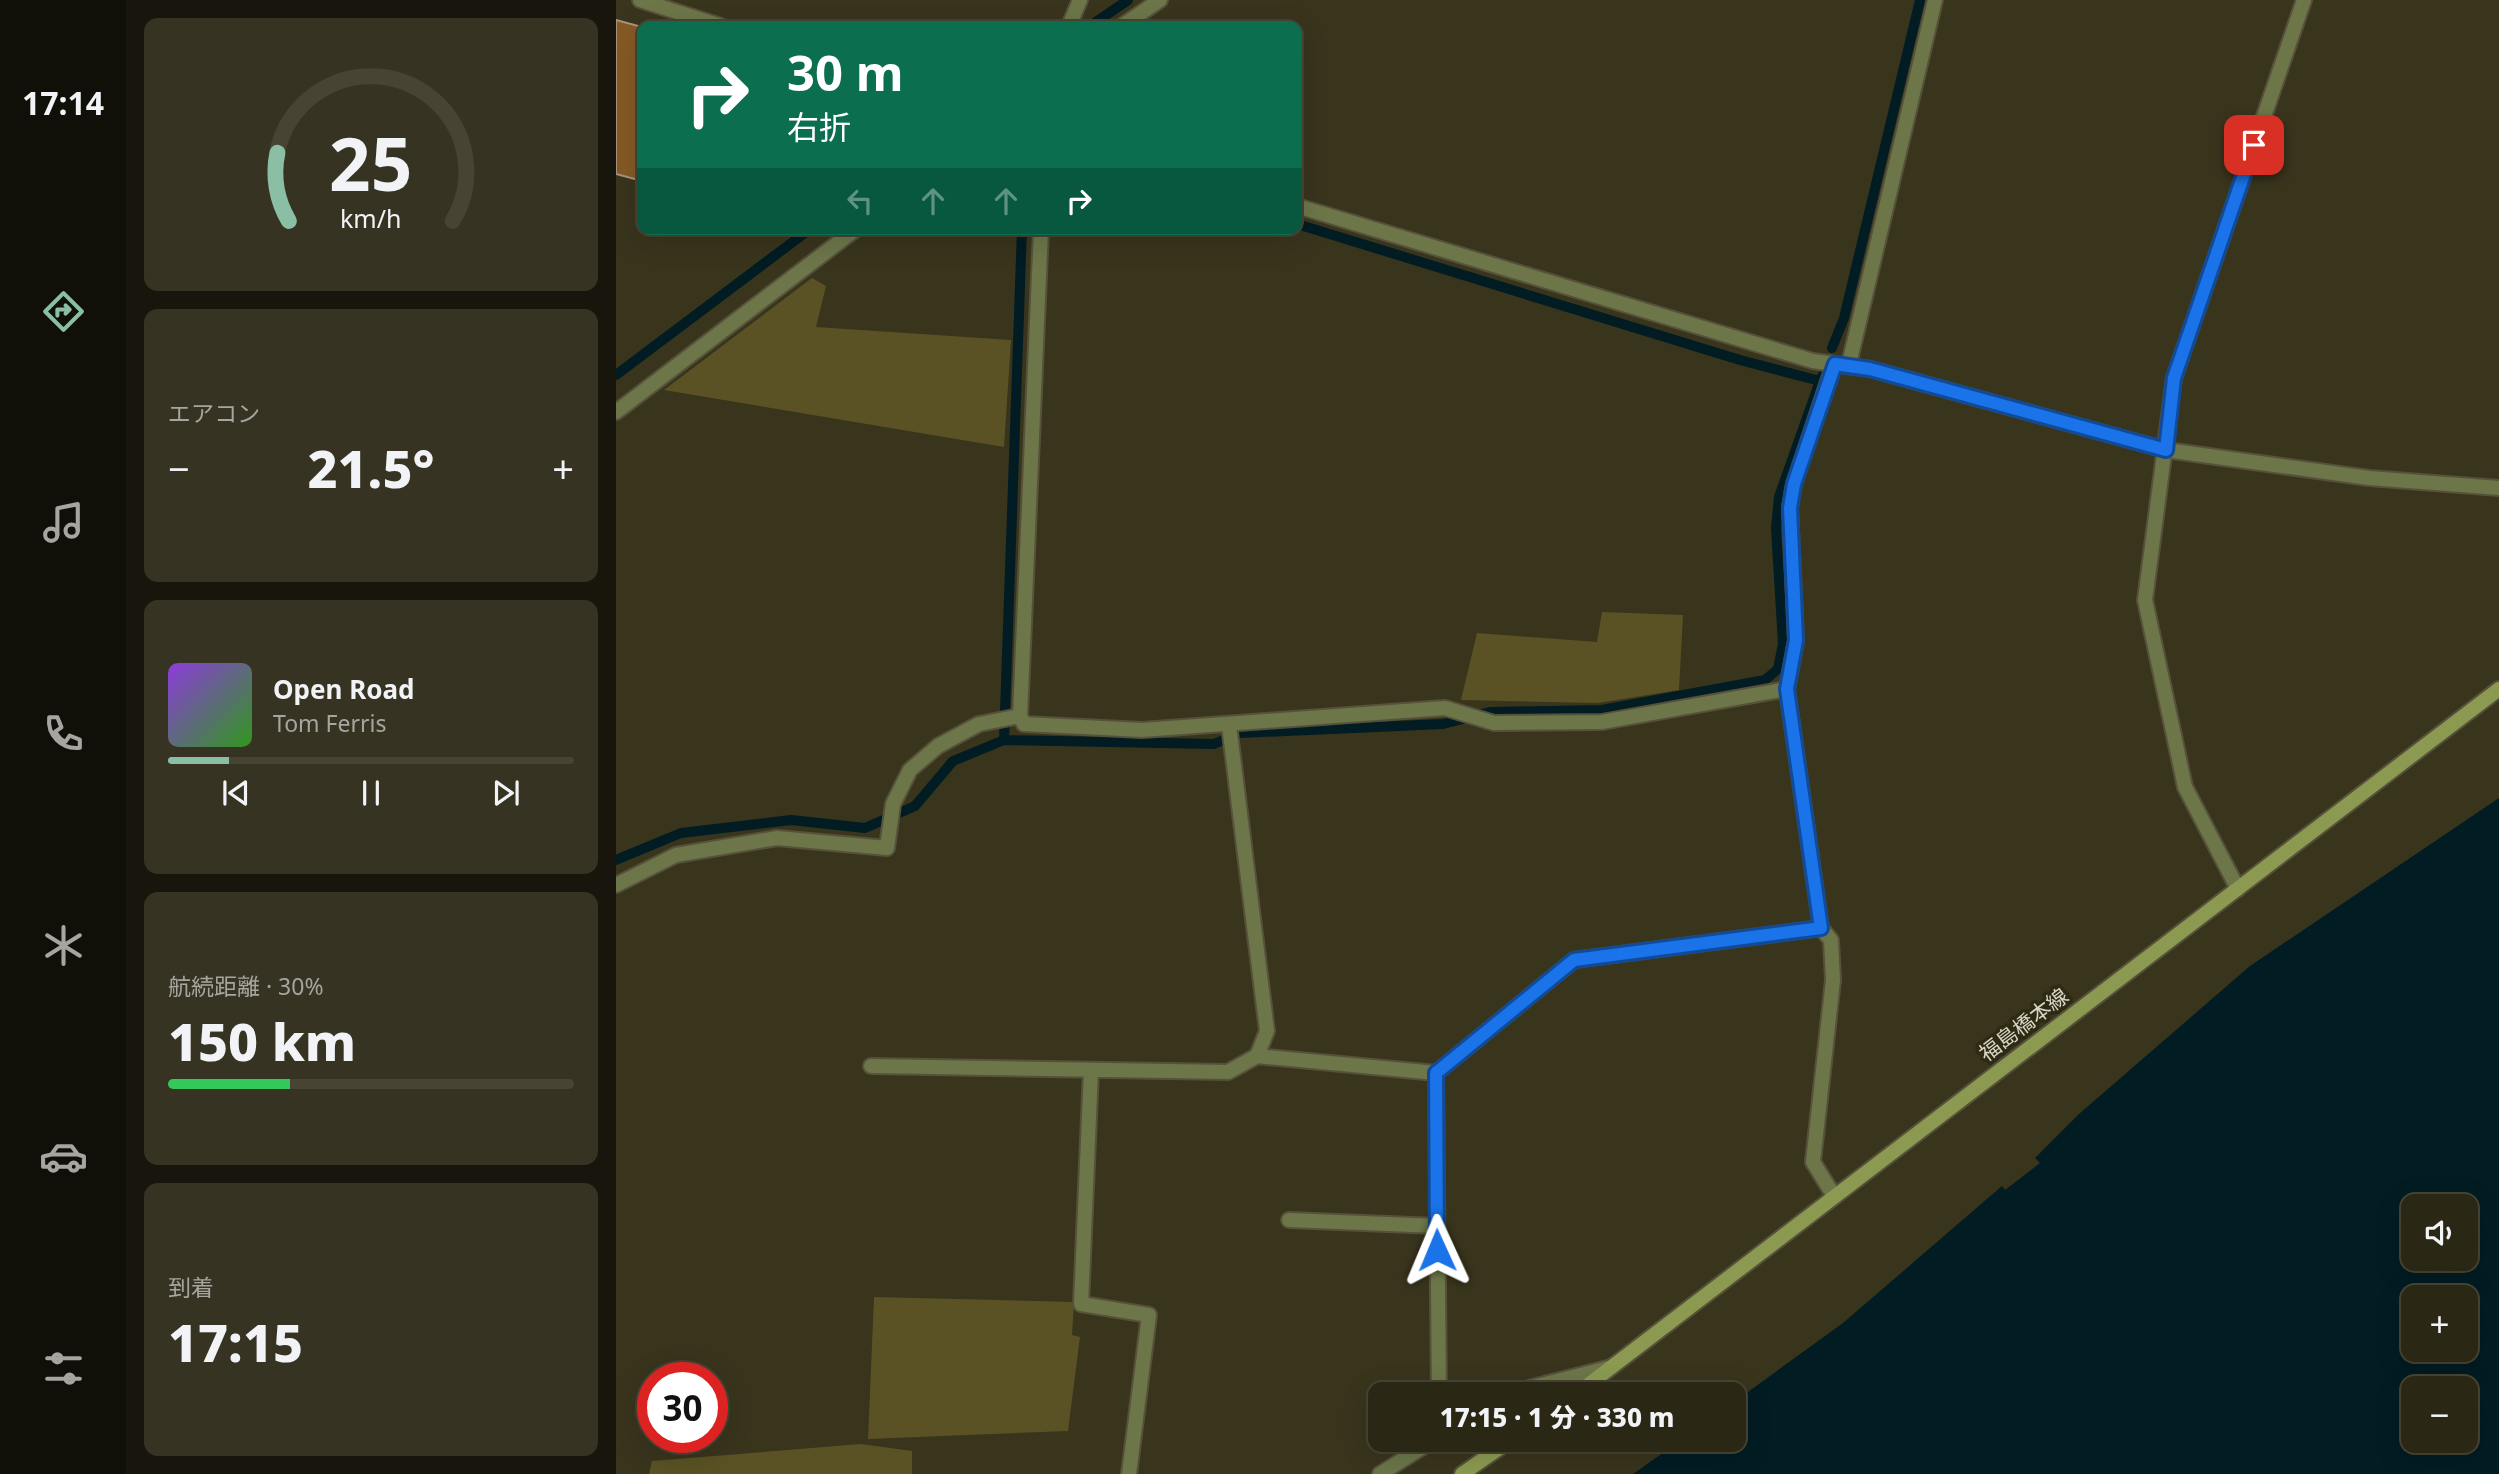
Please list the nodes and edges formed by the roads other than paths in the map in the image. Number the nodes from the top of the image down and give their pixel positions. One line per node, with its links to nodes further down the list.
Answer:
1 (640, 0): 6 (street)
2 (1080, 0): 7 (street)
3 (1160, 0): 8 (street)
4 (1936, 0): 12 (street)
5 (2304, 0): 14 (street)
6 (706, 21)
7 (1071, 21)
8 (1129, 21)
9 (1302, 208): 12 (street)
10 (848, 235): 13 (street)
11 (1041, 235): 18 (street)
12 (1842, 364): 14 (street); 16 (street)
13 (616, 412)
14 (2166, 450): 15 (street); 21 (street)
15 (2499, 488)
16 (1787, 689): 19 (street); 22 (street)
17 (2499, 689): 21 (main road, 福島橋本線)
18 (1018, 716): 19 (street); 20 (street)
19 (1230, 732): 23 (street)
20 (616, 886)
21 (2238, 889): 27 (main road, 福島橋本線)
22 (1821, 928): 26 (street); 27 (street)
23 (1257, 1056): 25 (street); 26 (street)
24 (871, 1066): 25 (street)
25 (1091, 1070): 36 (street)
26 (1436, 1073): 29 (street)
27 (1834, 1196): 30 (main road, 福島橋本線)
28 (1289, 1220): 29 (street)
29 (1437, 1226): 31 (street)
30 (1617, 1365): 32 (street); 33 (main road, 福島橋本線)
31 (1439, 1382)
32 (1553, 1382)
33 (1593, 1382)
34 (1415, 1452): 37 (street)
35 (1493, 1452): 38 (main road)
36 (1129, 1474)
37 (1380, 1474)
38 (1462, 1474)

